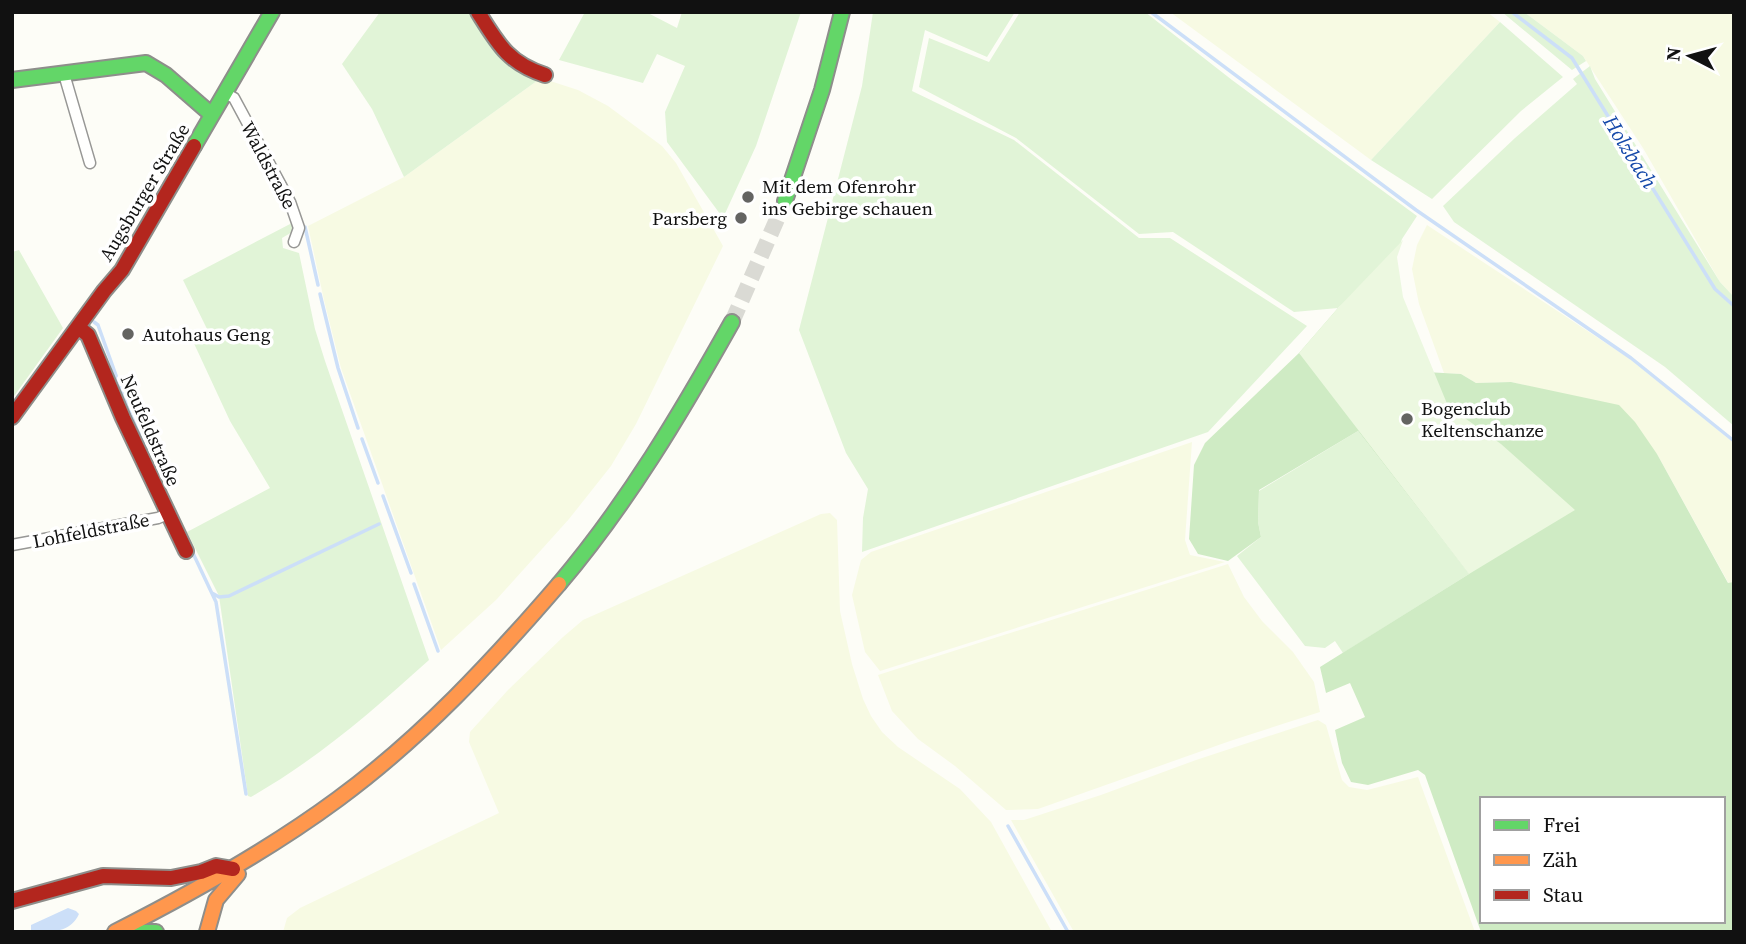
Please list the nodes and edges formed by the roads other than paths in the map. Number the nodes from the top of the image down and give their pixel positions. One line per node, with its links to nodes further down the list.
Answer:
1 (272, 12): 7 (main road, Augsburger Straße)
2 (478, 12): 5 (main road)
3 (842, 12): 10 (main road)
4 (64, 74): 6 (main road); 8 (main road); 9 (street)
5 (545, 75)
6 (12, 80)
7 (225, 93): 8 (main road, Augsburger Straße); 11 (street, Waldstraße)
8 (212, 115): 13 (main road, Augsburger Straße)
9 (90, 163)
10 (785, 201)
11 (294, 242)
12 (732, 322): 18 (main road)
13 (78, 327): 14 (main road, Augsburger Straße); 15 (main road, Neufeldstraße)
14 (12, 417)
15 (168, 514): 16 (street, Lohfeldstraße); 17 (main road, Neufeldstraße)
16 (12, 545)
17 (186, 551)
18 (238, 866): 19 (main road); 20 (main road); 23 (main road)
19 (12, 901)
20 (115, 932)
21 (138, 932): 22 (main road)
22 (156, 932)
23 (207, 932)

